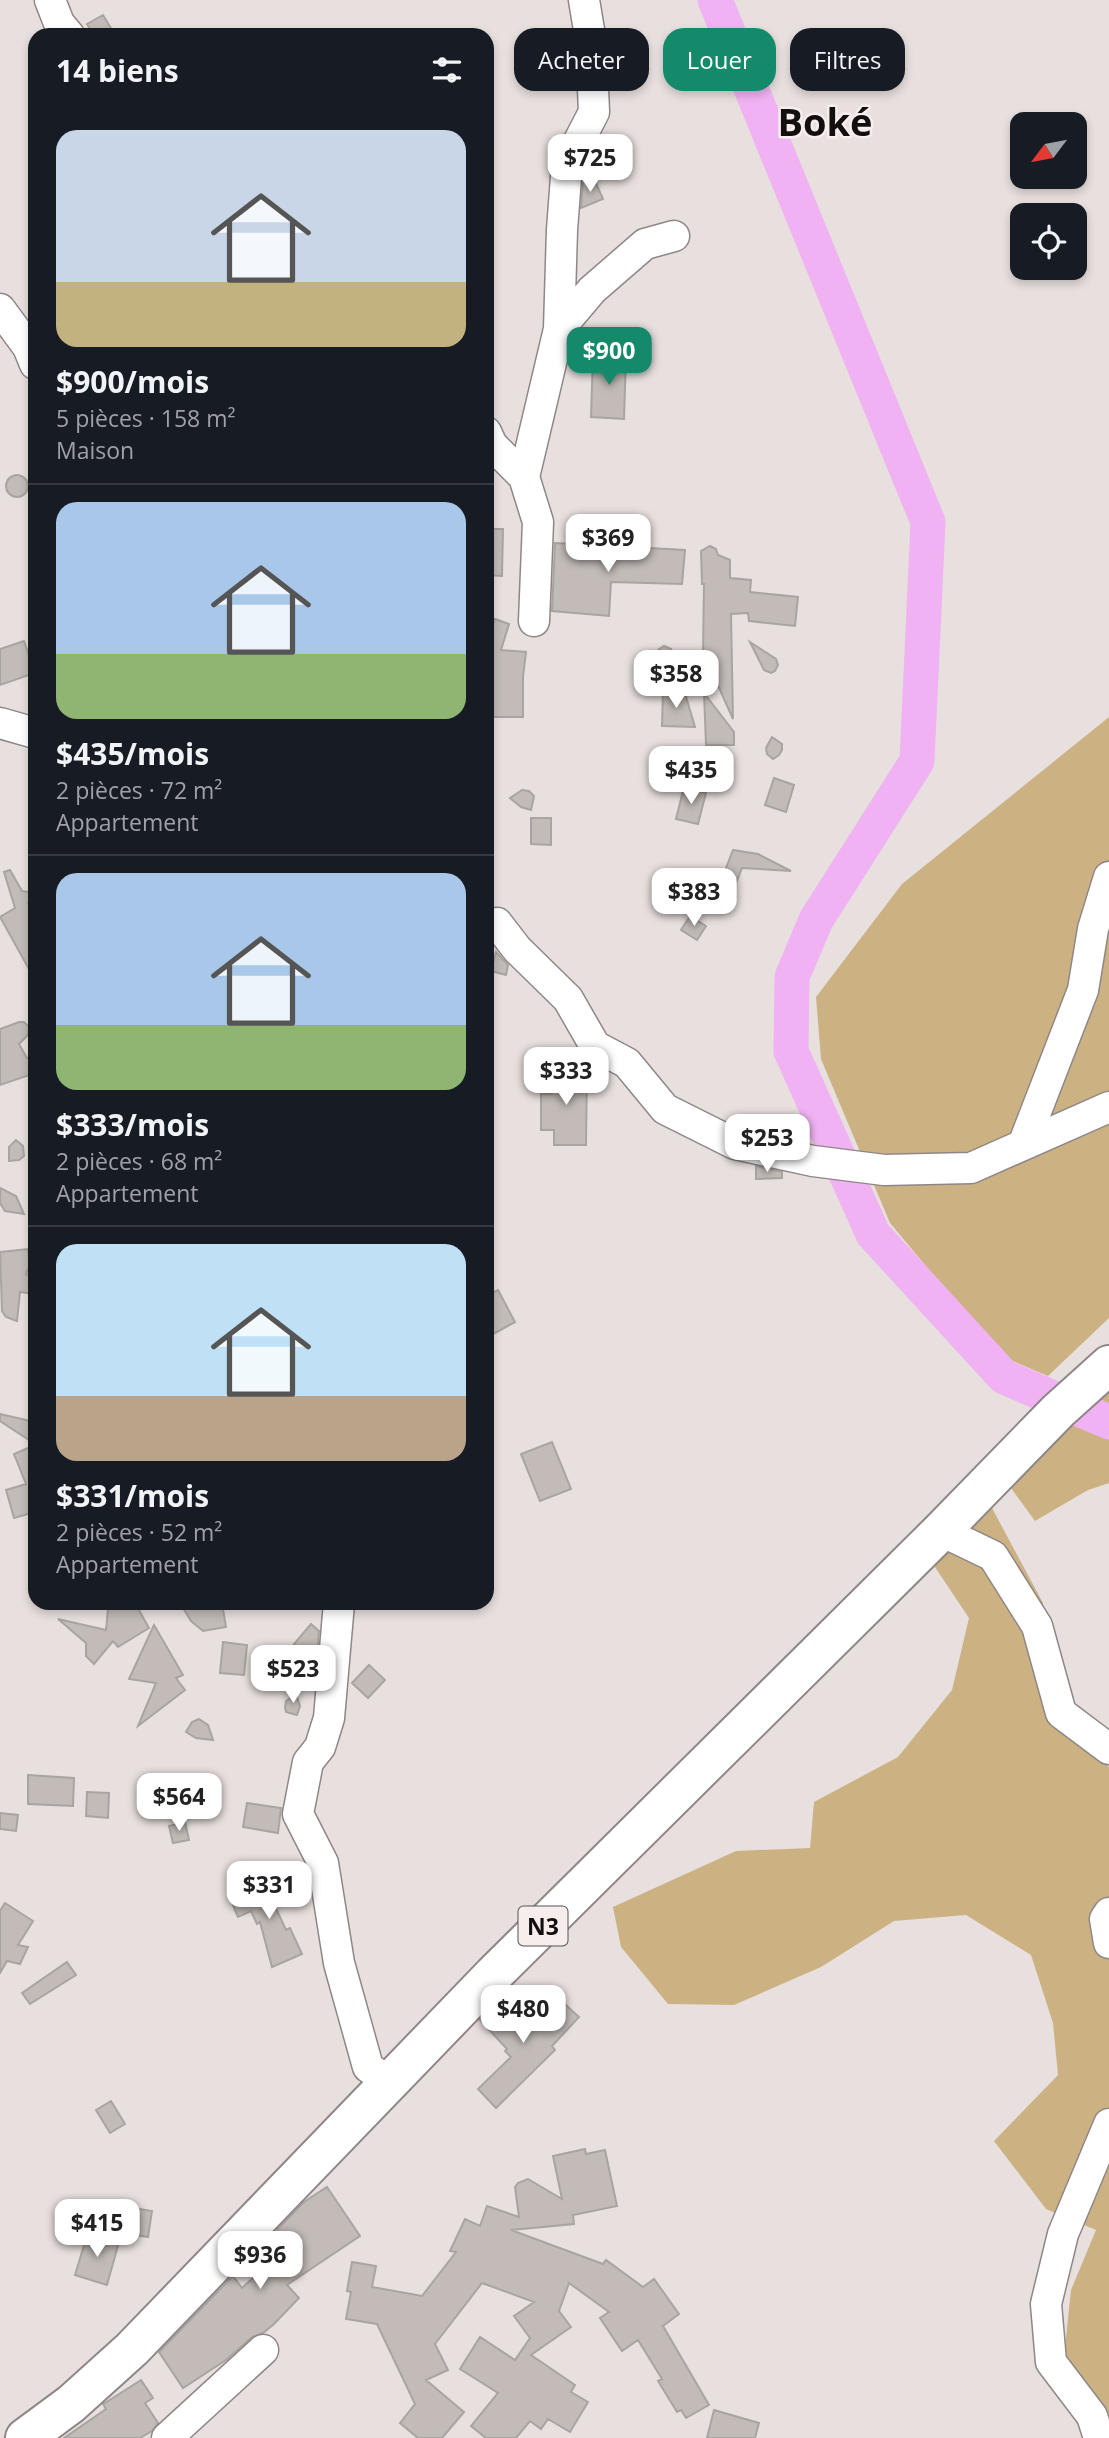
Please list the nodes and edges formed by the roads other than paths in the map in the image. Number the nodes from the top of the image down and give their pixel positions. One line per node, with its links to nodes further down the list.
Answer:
1 (50, 0): 3 (street)
2 (584, 0): 6 (street)
3 (63, 28)
4 (674, 236): 6 (street)
5 (0, 309): 7 (street)
6 (559, 329): 9 (street)
7 (28, 347)
8 (494, 447): 9 (street)
9 (524, 477): 10 (street)
10 (534, 621)
11 (0, 723): 12 (street)
12 (28, 731)
13 (1109, 877): 16 (street)
14 (494, 924): 16 (street)
15 (1109, 1107): 16 (street)
16 (1023, 1145)
17 (1103, 1371): 18 (highway, N3)
18 (941, 1531): 20 (street); 23 (highway, N3)
19 (338, 1610): 23 (street)
20 (1109, 1749)
21 (1109, 1913): 22 (street)
22 (1109, 1943)
23 (391, 2084): 26 (highway, N3)
24 (1109, 2124): 28 (street)
25 (263, 2350): 27 (street)
26 (25, 2438)
27 (167, 2438)
28 (1099, 2438)

